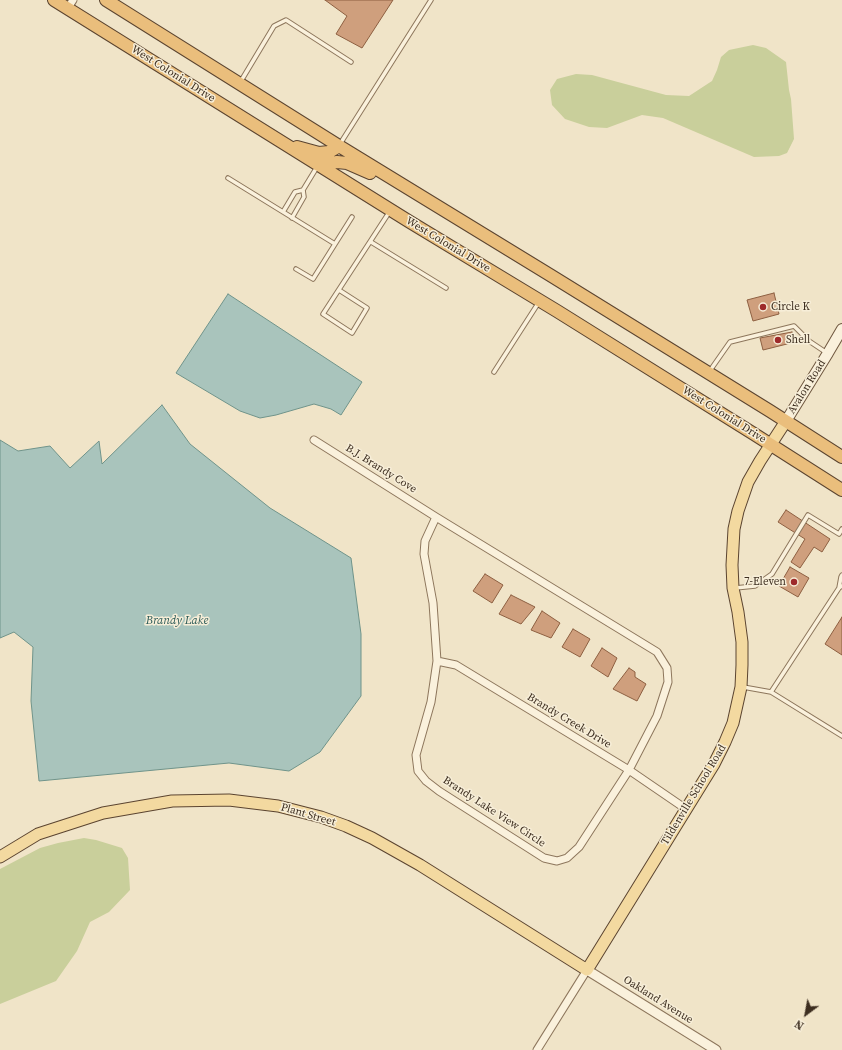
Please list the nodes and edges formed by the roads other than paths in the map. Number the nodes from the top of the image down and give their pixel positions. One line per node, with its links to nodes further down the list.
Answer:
1 (56, 0): 4 (highway, West Colonial Drive)
2 (106, 0): 6 (highway)
3 (431, 0): 8 (lane)
4 (70, 4): 7 (highway, West Colonial Drive)
5 (351, 62): 6 (lane)
6 (240, 84): 8 (highway)
7 (282, 143): 8 (highway); 9 (highway, West Colonial Drive)
8 (339, 146): 12 (highway)
9 (318, 165): 11 (lane); 12 (highway); 13 (highway, West Colonial Drive)
10 (228, 178): 14 (lane)
11 (303, 190): 14 (lane); 16 (lane)
12 (413, 192): 26 (highway)
13 (390, 210): 17 (lane); 22 (highway, West Colonial Drive)
14 (283, 212): 16 (lane)
15 (352, 217): 18 (lane)
16 (292, 218): 18 (lane)
17 (370, 242): 20 (lane); 21 (lane)
18 (335, 244): 19 (lane)
19 (296, 269)
20 (446, 288)
21 (339, 290): 21 (lane)
22 (539, 301): 25 (lane); 29 (highway, West Colonial Drive)
23 (842, 329): 24 (main road, Avalon Road)
24 (828, 353): 26 (lane); 27 (main road, Avalon Road)
25 (494, 372)
26 (708, 373): 27 (highway)
27 (786, 422): 29 (main road, Avalon Road); 30 (highway)
28 (314, 440): 32 (street, B.J. Brandy Cove)
29 (771, 444): 31 (highway, West Colonial Drive); 36 (main road, Tildenville School Road)
30 (842, 457)
31 (842, 490)
32 (436, 517): 37 (street, Brandy Lake View Circle); 41 (street, Brandy Lake View Circle)
33 (842, 529): 36 (lane)
34 (842, 575): 35 (lane)
35 (840, 587): 39 (lane)
36 (734, 588): 38 (main road, Tildenville School Road)
37 (437, 661): 41 (street, Brandy Creek Drive); 41 (street, Brandy Lake View Circle)
38 (741, 687): 39 (lane); 42 (main road, Tildenville School Road)
39 (772, 692): 40 (lane)
40 (842, 736)
41 (629, 770): 42 (street, Brandy Creek Drive)
42 (686, 809): 44 (main road, Tildenville School Road)
43 (0, 857): 44 (main road, Plant Street)
44 (587, 970): 45 (street, Tildenville School Road); 46 (street, Oakland Avenue)
45 (537, 1050)
46 (716, 1050)

